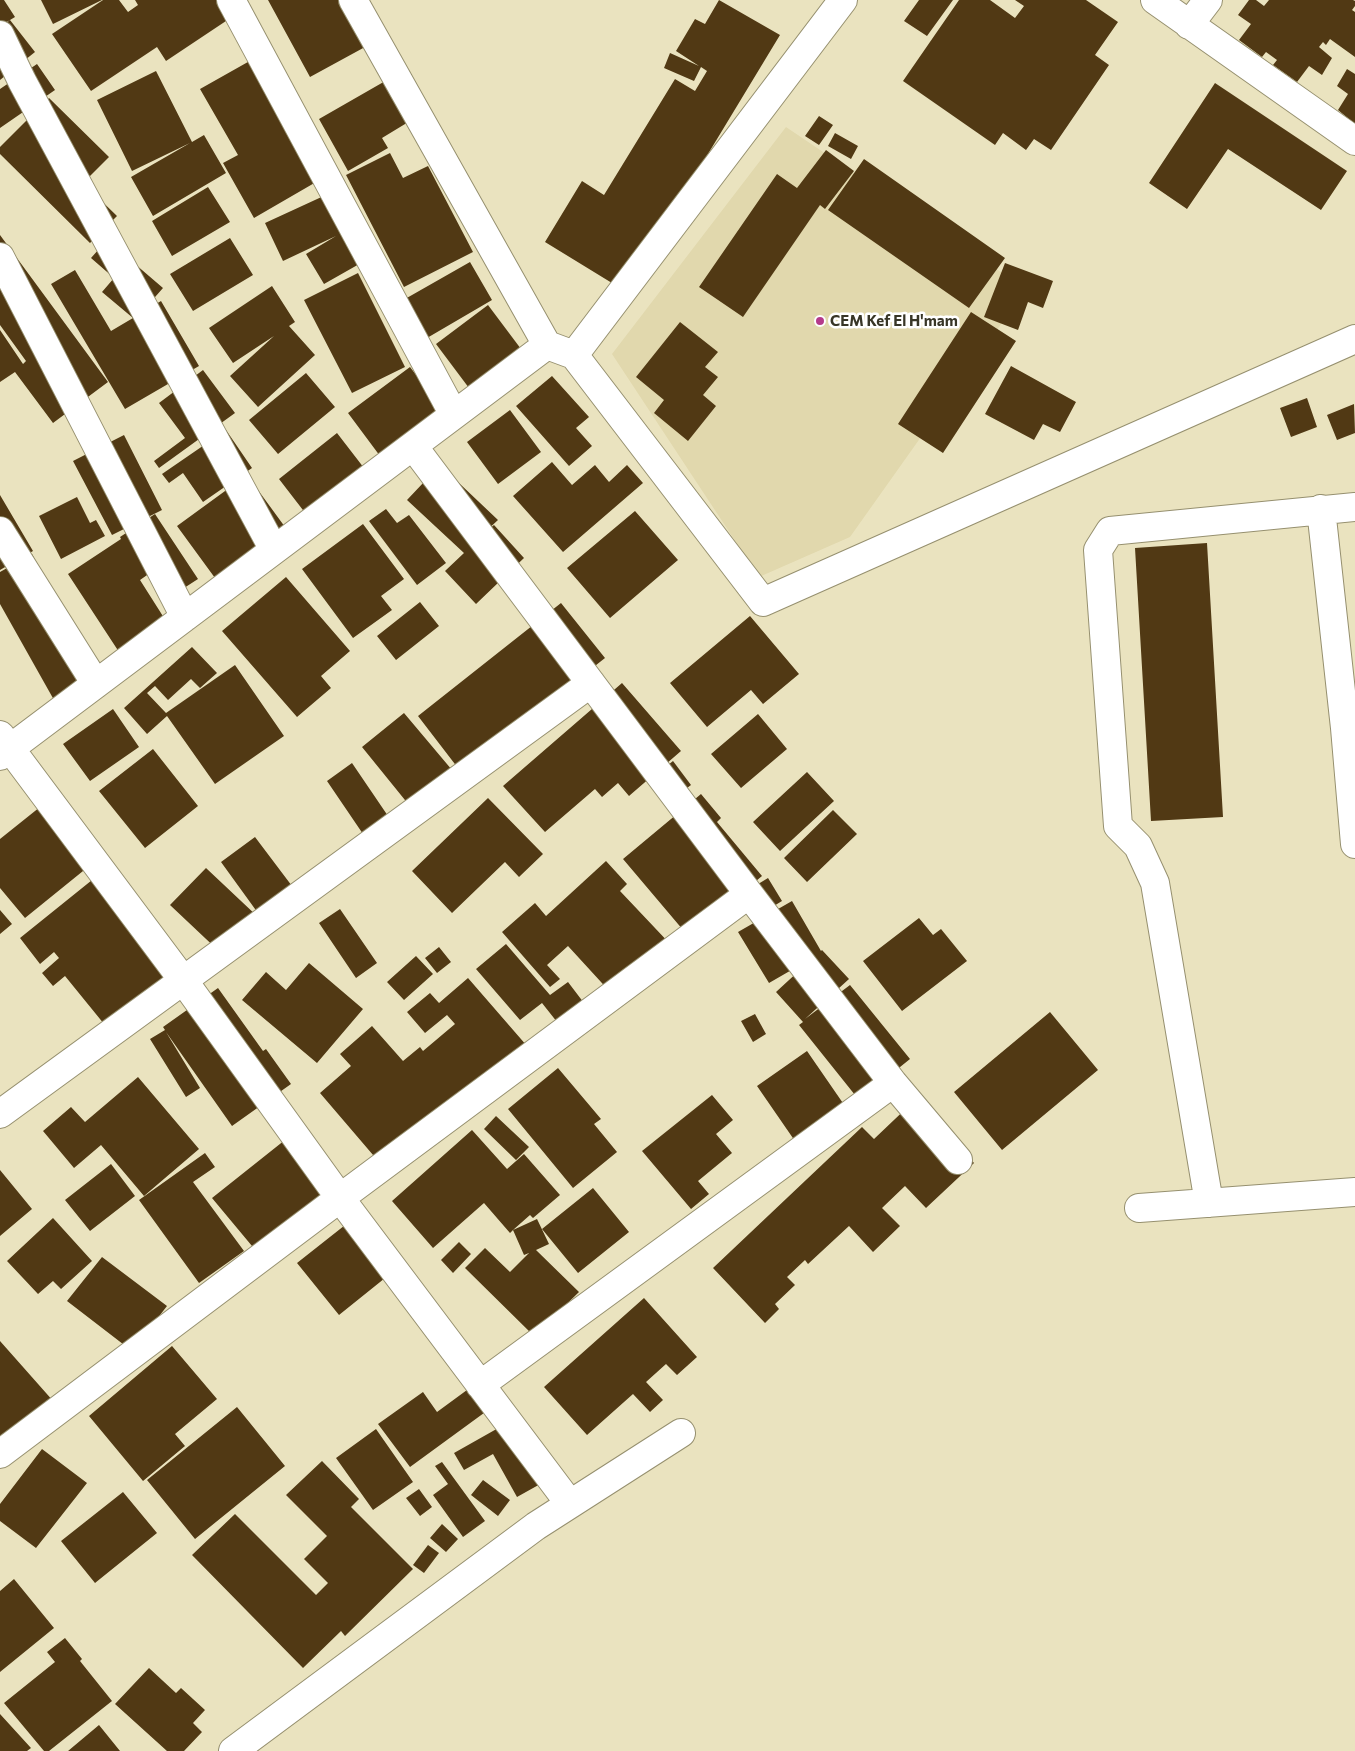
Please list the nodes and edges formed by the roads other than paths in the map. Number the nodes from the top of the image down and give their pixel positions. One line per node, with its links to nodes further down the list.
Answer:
1 (232, 0): 13 (street)
2 (352, 0): 11 (street)
3 (843, 0): 12 (street)
4 (1154, 0): 6 (street)
5 (1208, 0): 6 (street)
6 (1189, 25): 8 (street)
7 (0, 35): 18 (street)
8 (1355, 141)
9 (0, 257): 19 (street)
10 (1355, 339): 12 (street)
11 (547, 345): 12 (street); 13 (street)
12 (574, 356)
13 (454, 415): 14 (street)
14 (413, 446): 18 (street); 20 (street)
15 (1355, 507): 16 (street)
16 (1321, 509): 23 (street); 31 (street)
17 (0, 531): 21 (street)
18 (274, 550): 19 (street)
19 (185, 617): 21 (street)
20 (591, 683): 24 (street); 25 (street)
21 (96, 684): 22 (street)
22 (3, 747): 25 (street)
23 (1355, 844)
24 (749, 894): 26 (street); 30 (street)
25 (183, 980): 27 (street); 30 (street)
26 (893, 1083): 28 (street); 33 (street)
27 (0, 1114)
28 (958, 1160)
29 (1355, 1192): 31 (street)
30 (340, 1198): 33 (street); 35 (street)
31 (1210, 1202): 32 (street)
32 (1140, 1208)
33 (480, 1385): 36 (street)
34 (681, 1433): 36 (street)
35 (0, 1454)
36 (570, 1504): 37 (street)
37 (233, 1751)

